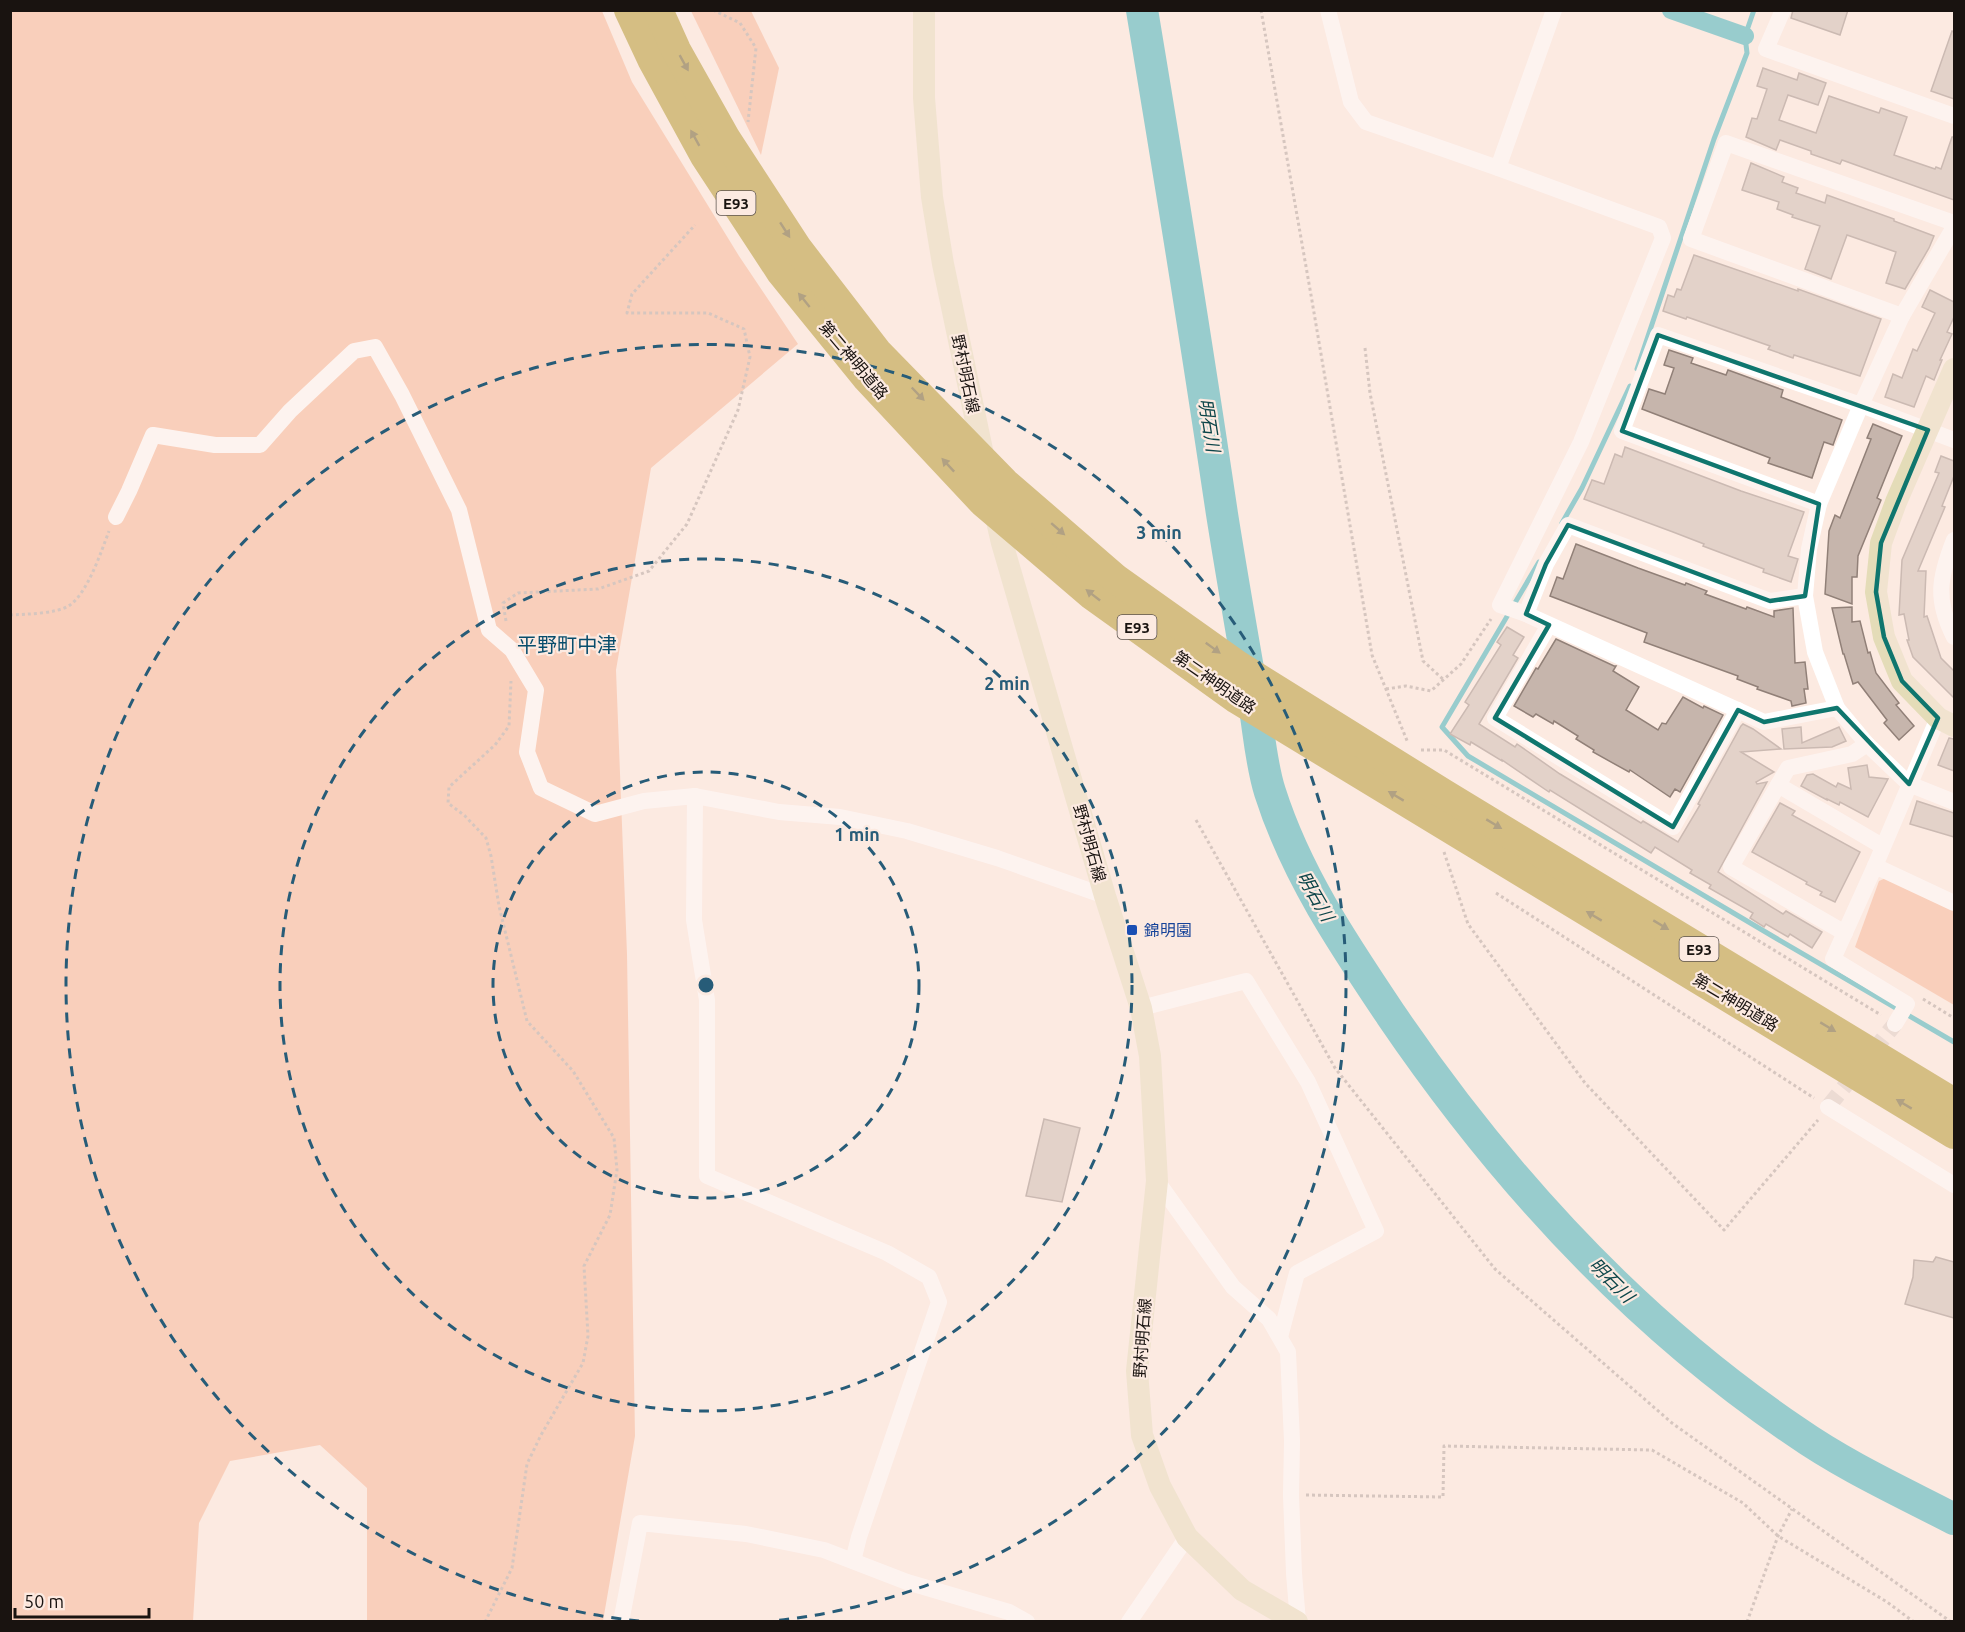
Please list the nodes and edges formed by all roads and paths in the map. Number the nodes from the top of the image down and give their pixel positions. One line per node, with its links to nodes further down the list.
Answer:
1 (629, 10): 16 (highway, 第二神明道路 / E93, one-way to 1)
2 (658, 10): 16 (highway, 第二神明道路 / E93, one-way to 16)
3 (713, 10): 10 (path)
4 (924, 10): 46 (main road, 野村明石線)
5 (1260, 10): 32 (path)
6 (1328, 10): 11 (street)
7 (1554, 10): 11 (street)
8 (1783, 10): 9 (street)
9 (1954, 116)
10 (748, 122)
11 (1498, 168): 25 (street)
12 (695, 225): 30 (path)
13 (1954, 225): 14 (street); 14 (street)
14 (1902, 316): 18 (street)
15 (1365, 348): 31 (path)
16 (872, 365): 42 (highway, 第二神明道路 / E93, one-way to 16); 51 (highway, 第二神明道路 / E93, one-way to 51)
17 (1954, 369): 19 (main road)
18 (1861, 405): 19 (street); 21 (street); 21 (street)
19 (1928, 430): 20 (street); 35 (main road)
20 (1954, 440)
21 (1819, 504): 24 (street)
22 (116, 516): 27 (path); 30 (street)
23 (1953, 547): 29 (street)
24 (1806, 596): 26 (street); 33 (street)
25 (1500, 605): 26 (street); 31 (path)
26 (1526, 614): 28 (street)
27 (10, 615)
28 (1549, 625): 34 (street); 34 (street)
29 (1954, 637)
30 (512, 650): 39 (street); 62 (path)
31 (1444, 680): 32 (path)
32 (1386, 689): 50 (path)
33 (1838, 708): 34 (street); 36 (street)
34 (1738, 710)
35 (1946, 722): 37 (street)
36 (1867, 744): 37 (street); 38 (street)
37 (1909, 784): 40 (street); 43 (street)
38 (1778, 785): 43 (street); 48 (street)
39 (695, 796): 46 (street); 61 (street)
40 (1954, 802)
41 (1196, 820): 58 (path)
42 (1444, 837): 52 (path); 53 (highway, 第二神明道路 / E93, one-way to 42)
43 (1882, 846): 44 (street)
44 (1875, 866): 47 (street); 48 (street)
45 (1496, 892): 52 (path)
46 (1105, 896): 49 (main road, 野村明石線)
47 (1954, 903)
48 (1845, 933): 50 (street)
49 (1141, 1008): 54 (main road, 野村明石線); 56 (street)
50 (1895, 1024)
51 (1954, 1103)
52 (1828, 1107): 55 (street)
53 (1954, 1134)
54 (1157, 1181): 56 (street); 60 (main road, 野村明石線)
55 (1954, 1185)
56 (1280, 1337): 57 (street)
57 (1291, 1495): 59 (path); 66 (street)
58 (1792, 1509): 59 (path); 69 (path)
59 (1778, 1536): 67 (path); 68 (path)
60 (1188, 1537): 65 (street); 66 (main road, 野村明石線)
61 (853, 1561): 63 (street); 64 (street)
62 (485, 1622)
63 (621, 1622)
64 (1027, 1622)
65 (1129, 1622)
66 (1297, 1622)
67 (1747, 1622)
68 (1914, 1622)
69 (1951, 1622)

